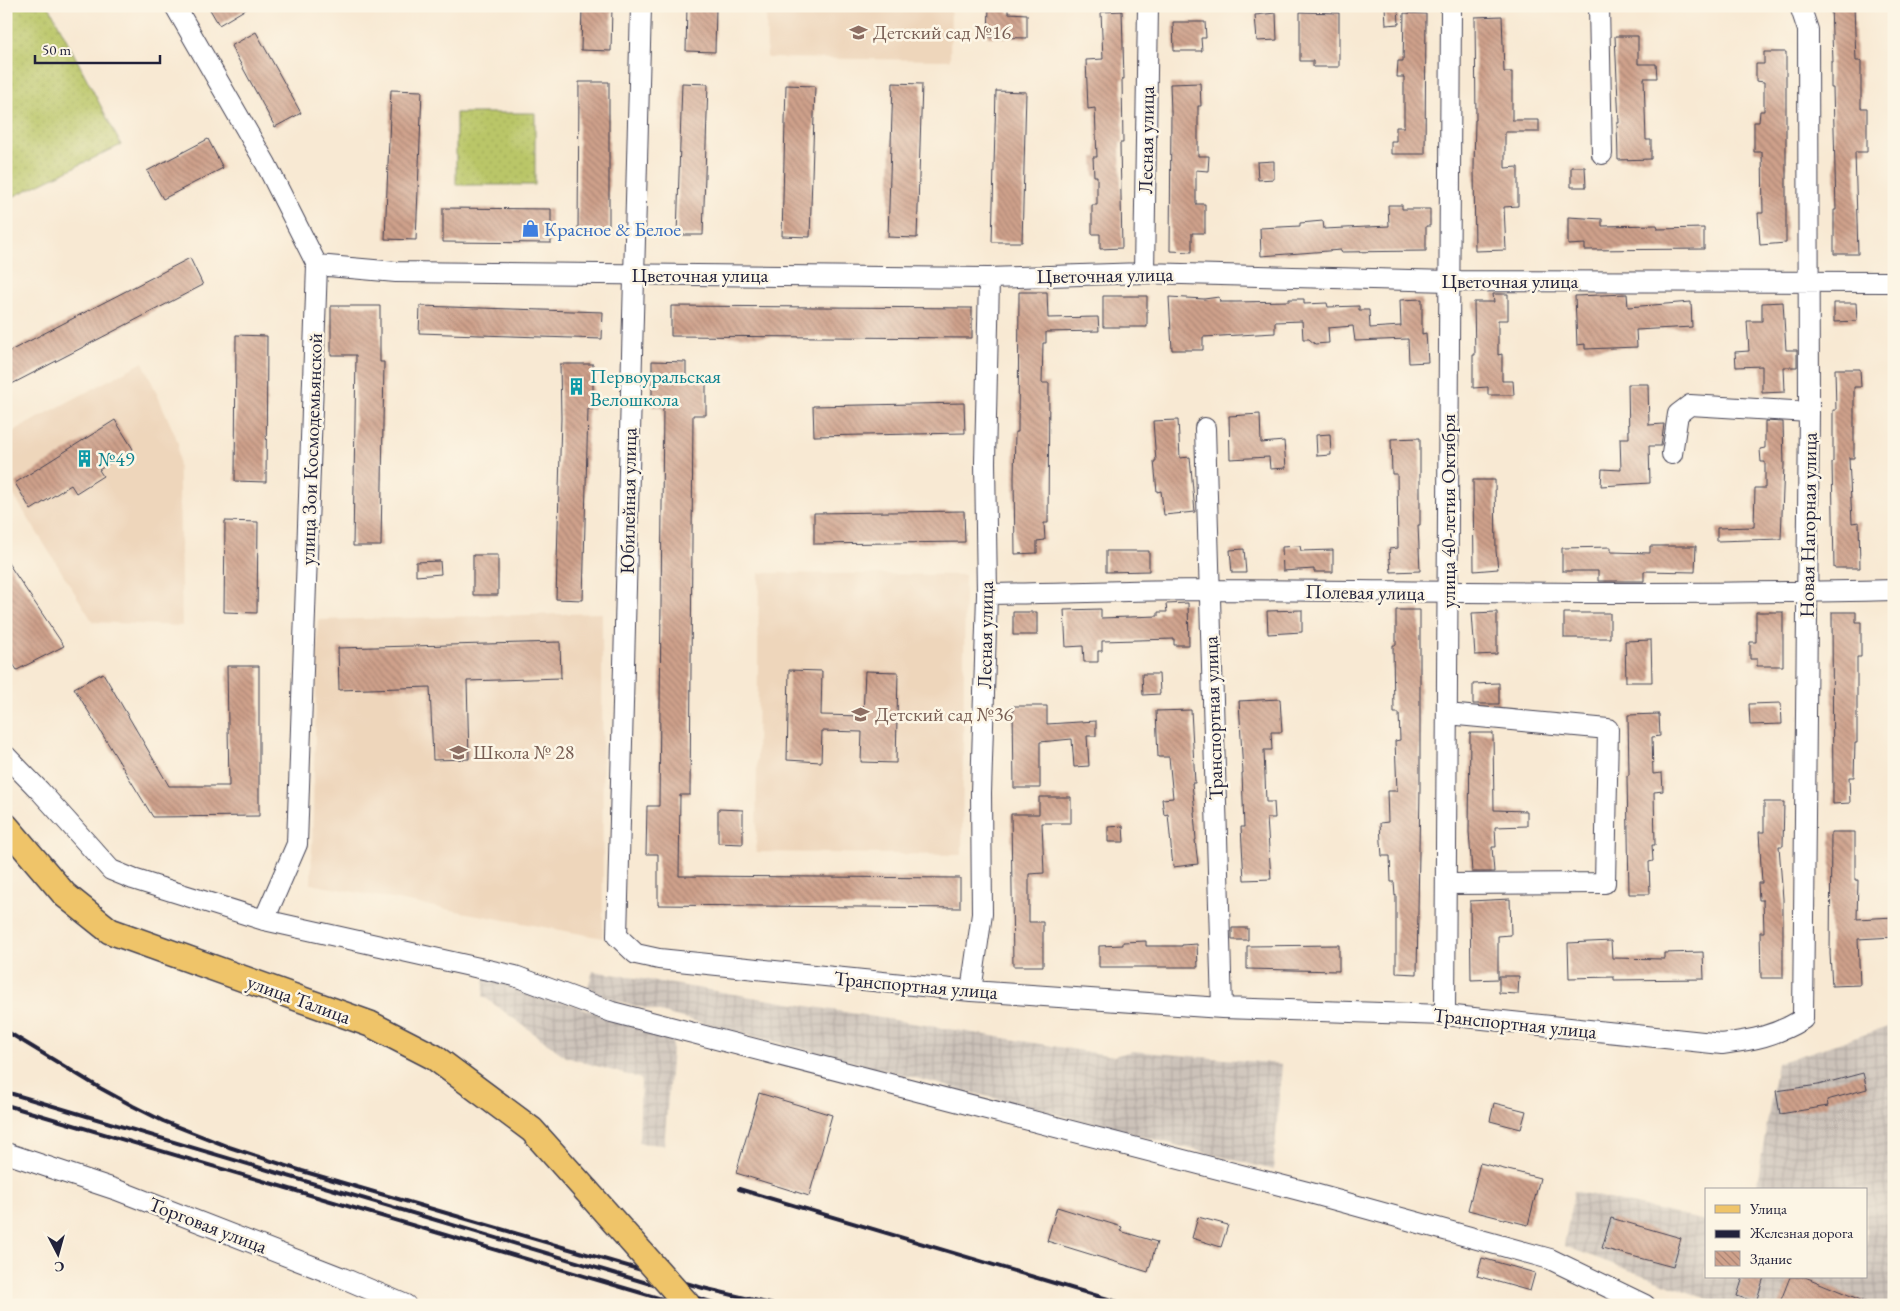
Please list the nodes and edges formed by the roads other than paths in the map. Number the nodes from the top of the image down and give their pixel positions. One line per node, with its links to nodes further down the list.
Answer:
1 (175, 6): 8 (street, улица Зои Космодемьянской)
2 (641, 6): 10 (street, Юбилейная улица)
3 (1148, 6): 9 (street, Лесная улица)
4 (1451, 6): 12 (street, улица 40-летия Октября)
5 (1599, 6): 7 (street)
6 (1800, 6): 13 (street, Новая Нагорная улица)
7 (1602, 154)
8 (317, 265): 10 (street, Цветочная улица); 27 (street, улица Зои Космодемьянской)
9 (1144, 273): 11 (street, Цветочная улица); 12 (street, Цветочная улица)
10 (634, 274): 11 (street, Цветочная улица); 28 (street, Юбилейная улица)
11 (989, 278): 22 (street, Лесная улица)
12 (1450, 281): 13 (street, Цветочная улица); 20 (street, улица 40-летия Октября)
13 (1810, 282): 14 (street, Цветочная улица); 15 (street, Новая Нагорная улица)
14 (1894, 282)
15 (1809, 412): 17 (street); 21 (street, Новая Нагорная улица)
16 (1205, 428): 18 (street, Транспортная улица)
17 (1672, 454)
18 (1208, 590): 20 (street, Полевая улица); 22 (street, Полевая улица); 30 (street, Транспортная улица)
19 (1894, 590): 21 (street, Полевая улица)
20 (1448, 593): 21 (street, Полевая улица); 23 (street, улица 40-летия Октября)
21 (1807, 593): 32 (street, Новая Нагорная улица)
22 (987, 594): 29 (street, Лесная улица)
23 (1447, 714): 26 (street, улица 40-летия Октября); 26 (street)
24 (6, 756): 27 (street)
25 (6, 826): 35 (main road, улица Талица, bridge)
26 (1447, 884): 31 (street, улица 40-летия Октября)
27 (264, 920): 36 (street)
28 (617, 936): 29 (street, Транспортная улица)
29 (970, 991): 30 (street, Транспортная улица)
30 (1222, 1008): 31 (street, Транспортная улица)
31 (1446, 1015): 32 (street, Транспортная улица)
32 (1802, 1019)
33 (6, 1153): 34 (street, Торговая улица)
34 (406, 1305)
35 (688, 1305)
36 (1645, 1305)

